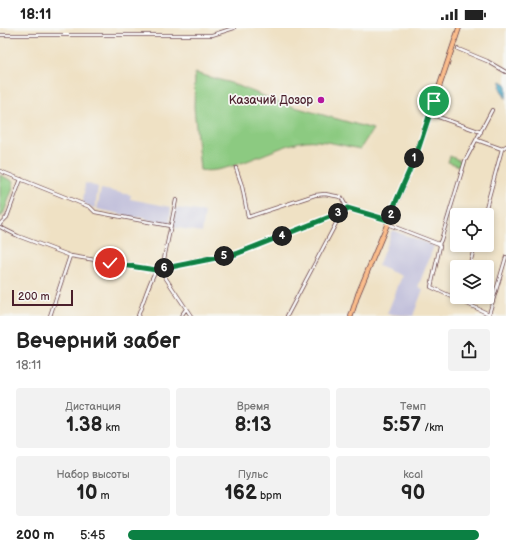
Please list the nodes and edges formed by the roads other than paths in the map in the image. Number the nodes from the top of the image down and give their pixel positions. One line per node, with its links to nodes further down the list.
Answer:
1 (234, 28): 3 (street)
2 (459, 28): 7 (main road)
3 (0, 35)
4 (458, 49): 5 (street)
5 (506, 72)
6 (492, 110): 8 (street)
7 (430, 114): 8 (street); 19 (main road)
8 (481, 132): 9 (street)
9 (476, 140): 11 (street); 22 (street)
10 (506, 146): 11 (street)
11 (502, 149): 17 (street)
12 (236, 168): 16 (street)
13 (0, 171): 14 (street)
14 (21, 179): 20 (street); 21 (street)
15 (176, 200): 21 (street)
16 (347, 208): 18 (street); 19 (street)
17 (486, 208)
18 (342, 212): 25 (street); 36 (street)
19 (388, 222): 22 (street); 37 (main road)
20 (0, 225): 23 (street)
21 (170, 226): 25 (street)
22 (439, 244): 27 (street)
23 (70, 256): 26 (street); 32 (street)
24 (506, 258): 28 (street)
25 (162, 269): 26 (street); 31 (street)
26 (156, 270): 33 (street)
27 (450, 296)
28 (494, 300)
29 (469, 304): 30 (street)
30 (493, 304)
31 (186, 309): 34 (street); 35 (street)
32 (50, 316)
33 (138, 316)
34 (181, 316)
35 (191, 316)
36 (287, 316)
37 (351, 316)

